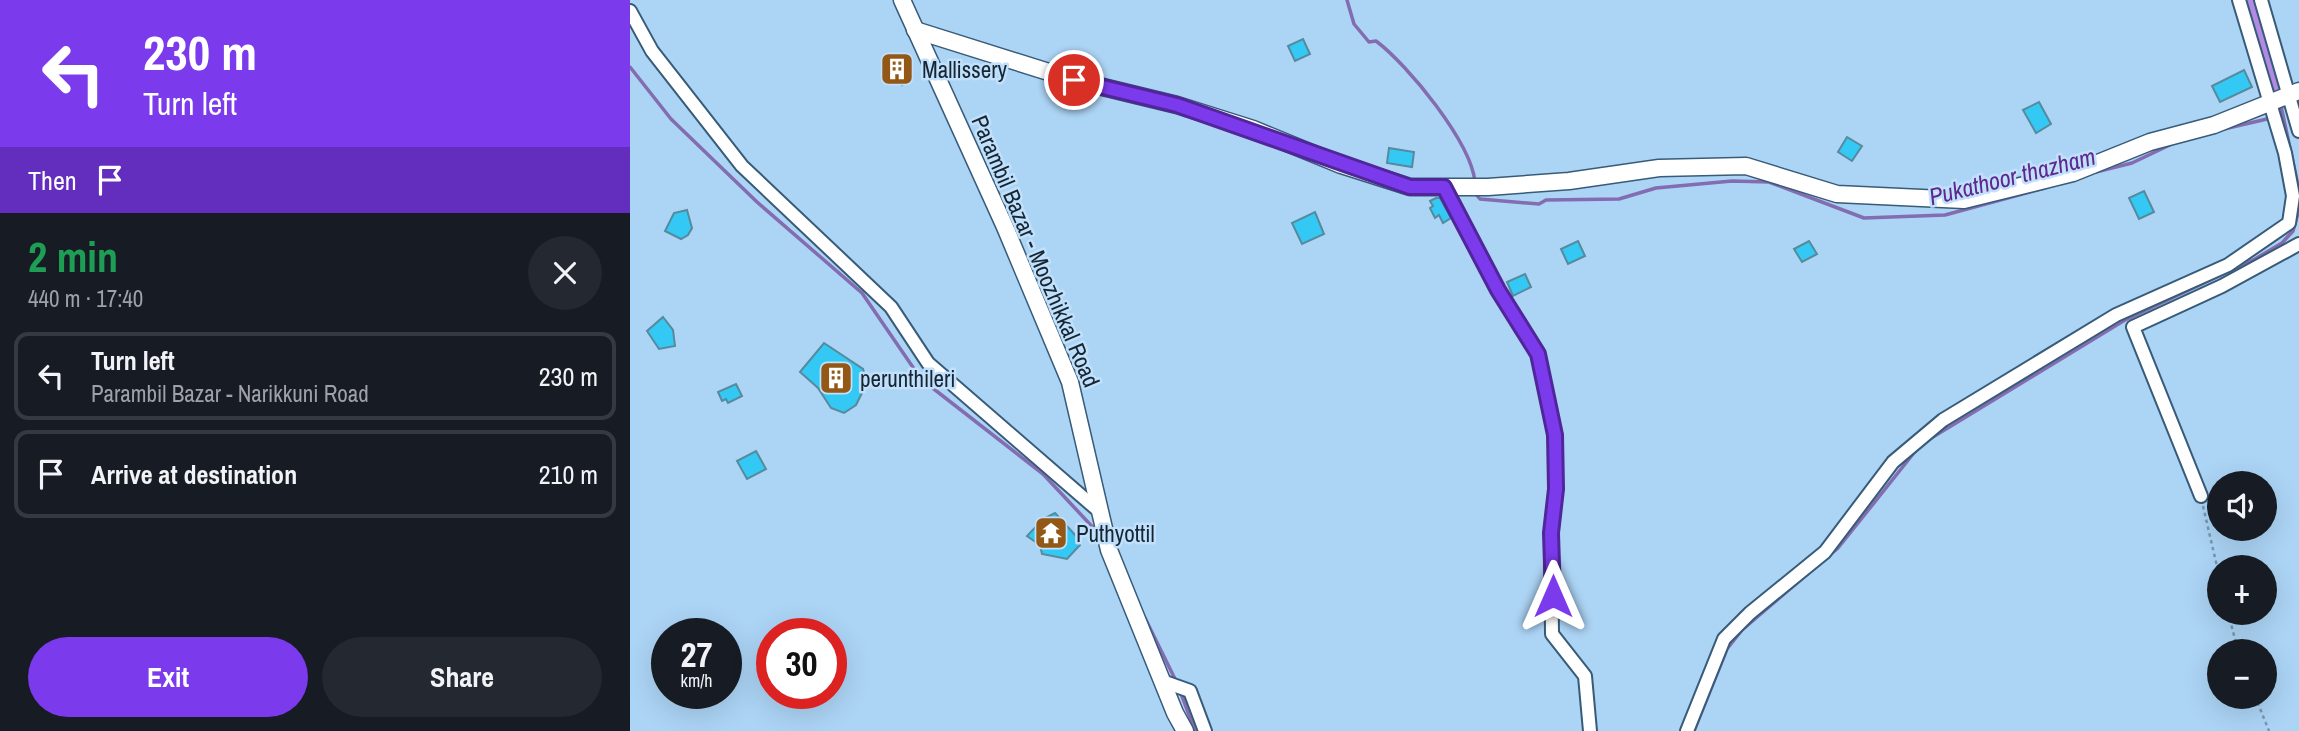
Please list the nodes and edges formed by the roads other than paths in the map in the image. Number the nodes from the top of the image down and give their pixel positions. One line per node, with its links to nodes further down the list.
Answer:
1 (902, 0): 5 (main road, Parambil Bazar - Moozhikkal Road)
2 (2239, 0): 7 (street)
3 (2261, 0): 6 (street)
4 (630, 11): 12 (street)
5 (915, 30): 9 (main road); 12 (main road, Parambil Bazar - Moozhikkal Road)
6 (2294, 93): 7 (main road); 8 (street)
7 (2270, 103): 9 (main road); 17 (street)
8 (2299, 131)
9 (1444, 187): 16 (street)
10 (2299, 244): 11 (street)
11 (2201, 496)
12 (1100, 512): 13 (main road, Parambil Bazar - Moozhikkal Road)
13 (1163, 681): 14 (main road, Parambil Bazar - Moozhikkal Road); 15 (street)
14 (1185, 731)
15 (1205, 731)
16 (1590, 731)
17 (1687, 731)

